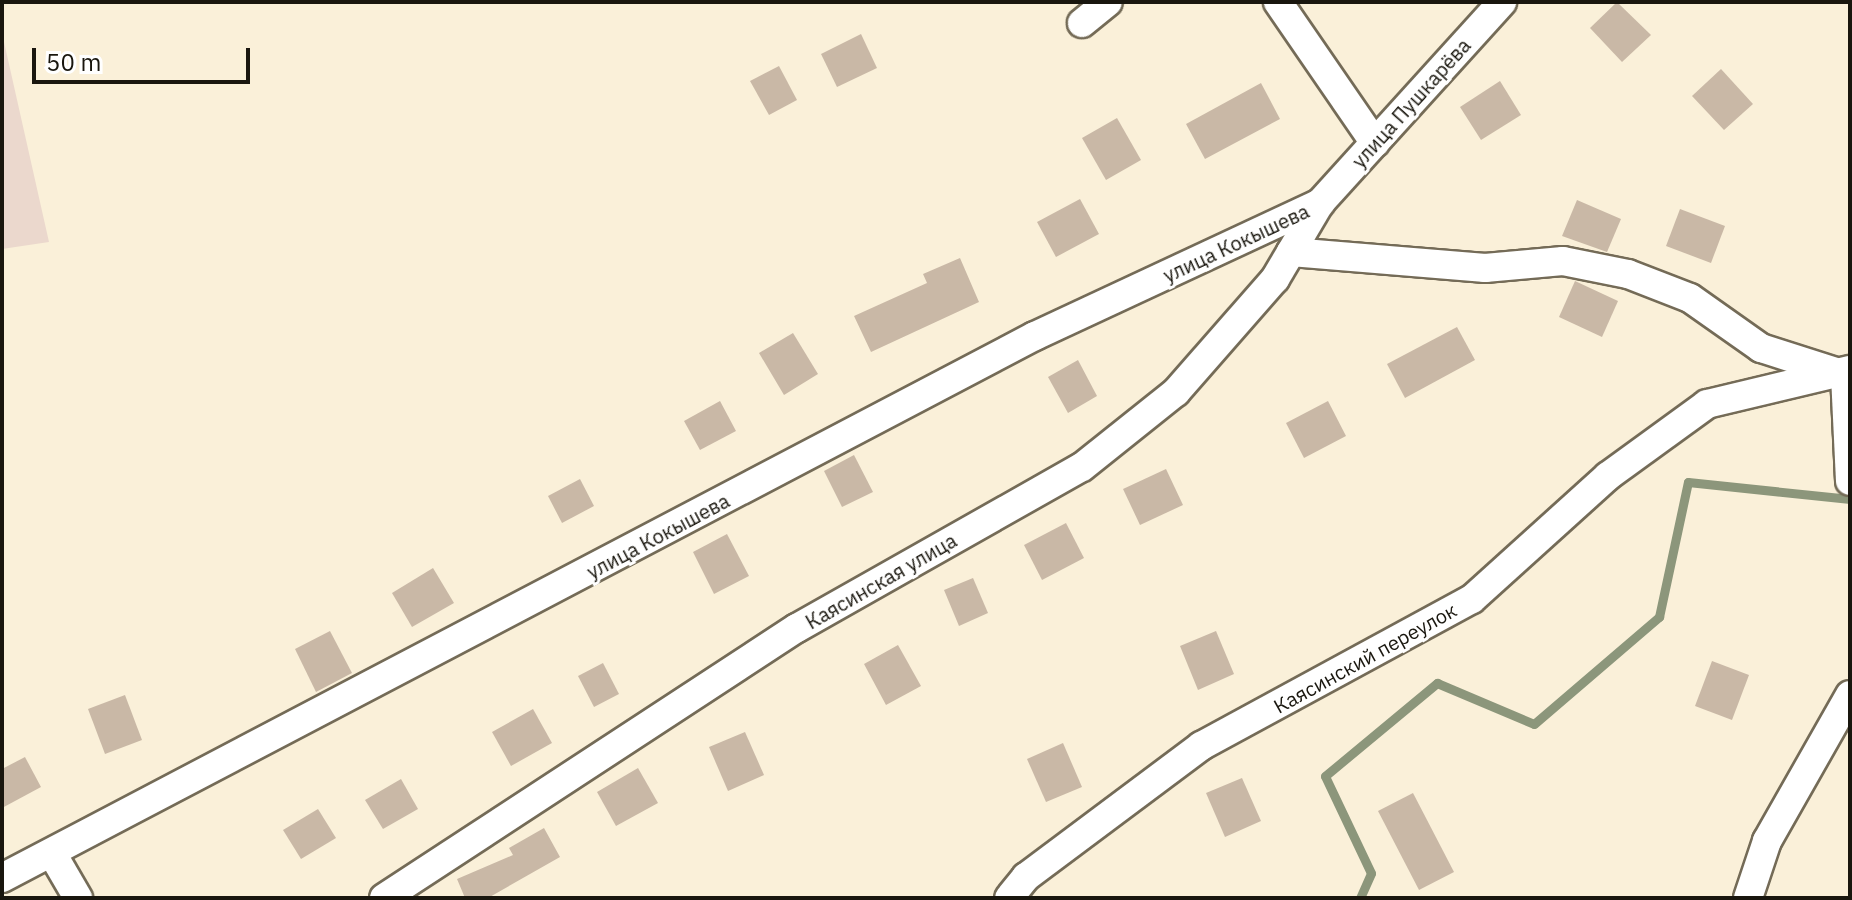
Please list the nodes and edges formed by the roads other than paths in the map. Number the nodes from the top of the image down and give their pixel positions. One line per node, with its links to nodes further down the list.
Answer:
1 (1108, 2): 4 (street)
2 (1278, 2): 5 (street)
3 (1502, 2): 5 (street, улица Пушкарёва)
4 (1082, 23)
5 (1375, 143): 6 (street, улица Пушкарёва)
6 (1320, 203): 7 (street, Каясинская улица); 11 (street, улица Кокышева)
7 (1291, 252): 8 (street); 14 (street, Каясинская улица)
8 (1847, 372): 9 (street); 15 (street, Каясинский переулок)
9 (1850, 476)
10 (1850, 695): 16 (street)
11 (53, 855): 12 (street, улица Кокышева); 13 (street)
12 (2, 878)
13 (78, 898)
14 (384, 898)
15 (1009, 898)
16 (1748, 898)

